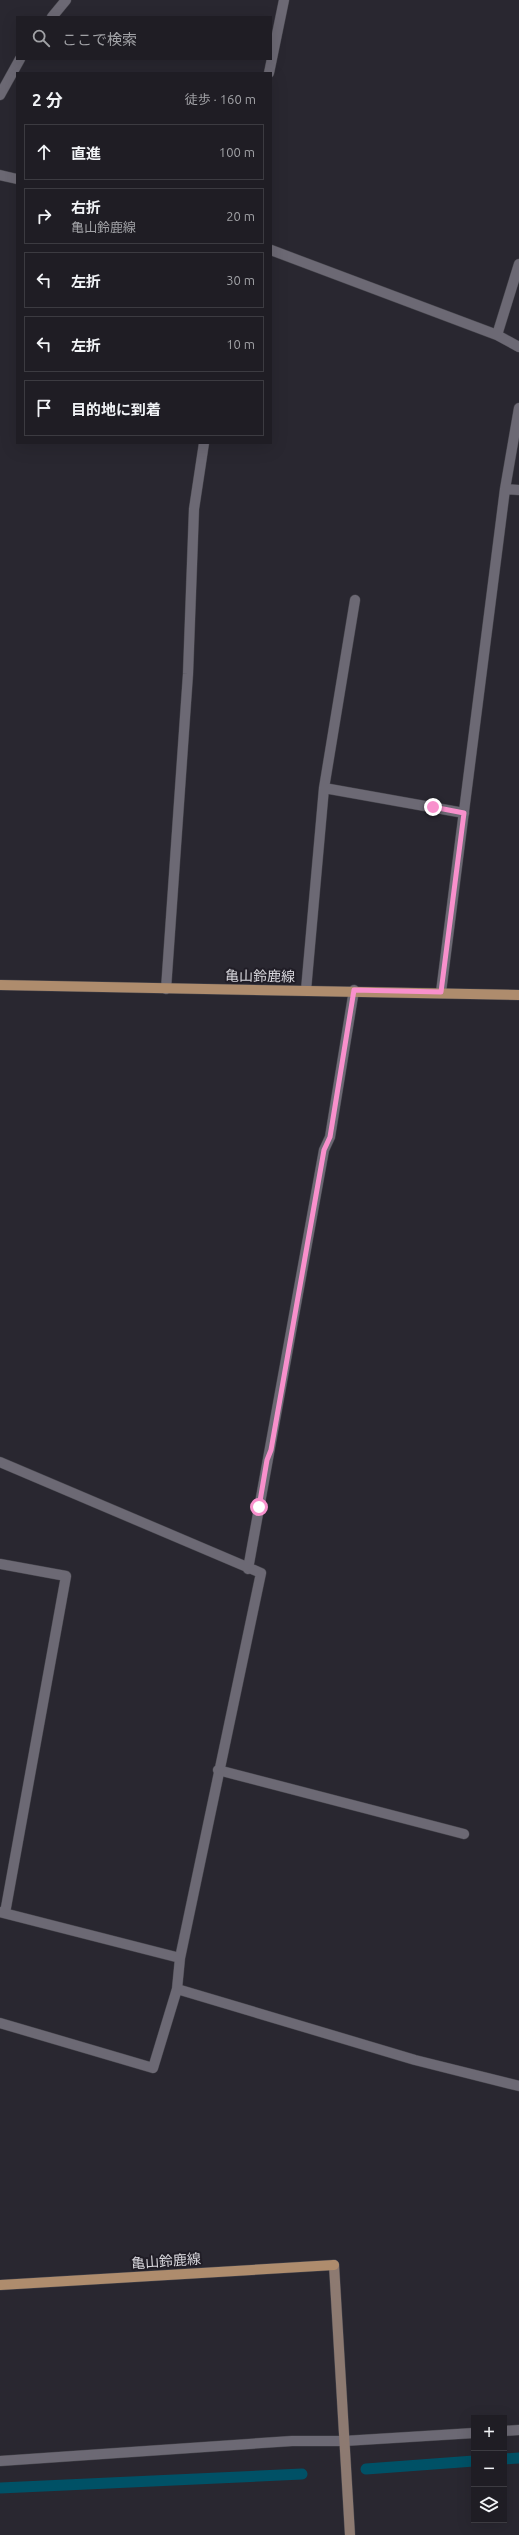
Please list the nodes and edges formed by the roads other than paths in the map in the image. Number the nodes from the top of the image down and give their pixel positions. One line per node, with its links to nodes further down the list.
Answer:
1 (66, 0): 3 (street)
2 (284, 0): 4 (street)
3 (53, 16)
4 (272, 58)
5 (19, 60): 8 (street)
6 (272, 60): 7 (street)
7 (269, 72)
8 (0, 95)
9 (0, 175): 10 (street)
10 (16, 179)
11 (272, 250): 13 (street)
12 (519, 264): 13 (street)
13 (497, 335): 14 (street)
14 (519, 347)
15 (519, 408): 17 (street)
16 (204, 444): 23 (street)
17 (505, 489): 18 (street); 21 (street)
18 (519, 490)
19 (355, 600): 20 (street)
20 (324, 788): 21 (street); 24 (street)
21 (464, 813): 26 (street)
22 (0, 985): 23 (main road, 亀山鈴鹿線)
23 (166, 989): 24 (main road, 亀山鈴鹿線)
24 (306, 990): 25 (main road, 亀山鈴鹿線)
25 (354, 990): 26 (main road, 亀山鈴鹿線); 30 (street)
26 (441, 992): 27 (main road, 亀山鈴鹿線)
27 (519, 995)
28 (0, 1462): 30 (street)
29 (0, 1564): 33 (street)
30 (248, 1569): 31 (street)
31 (218, 1770): 32 (street); 34 (street)
32 (464, 1834)
33 (2, 1912): 34 (street)
34 (180, 1958): 35 (street)
35 (177, 1989): 36 (street); 37 (street)
36 (0, 2023)
37 (519, 2086)
38 (334, 2265): 39 (main road, 亀山鈴鹿線); 43 (street)
39 (0, 2285)
40 (519, 2430): 41 (street)
41 (507, 2431)
42 (471, 2433): 43 (street)
43 (344, 2441): 44 (street); 45 (street)
44 (0, 2461)
45 (350, 2535)

